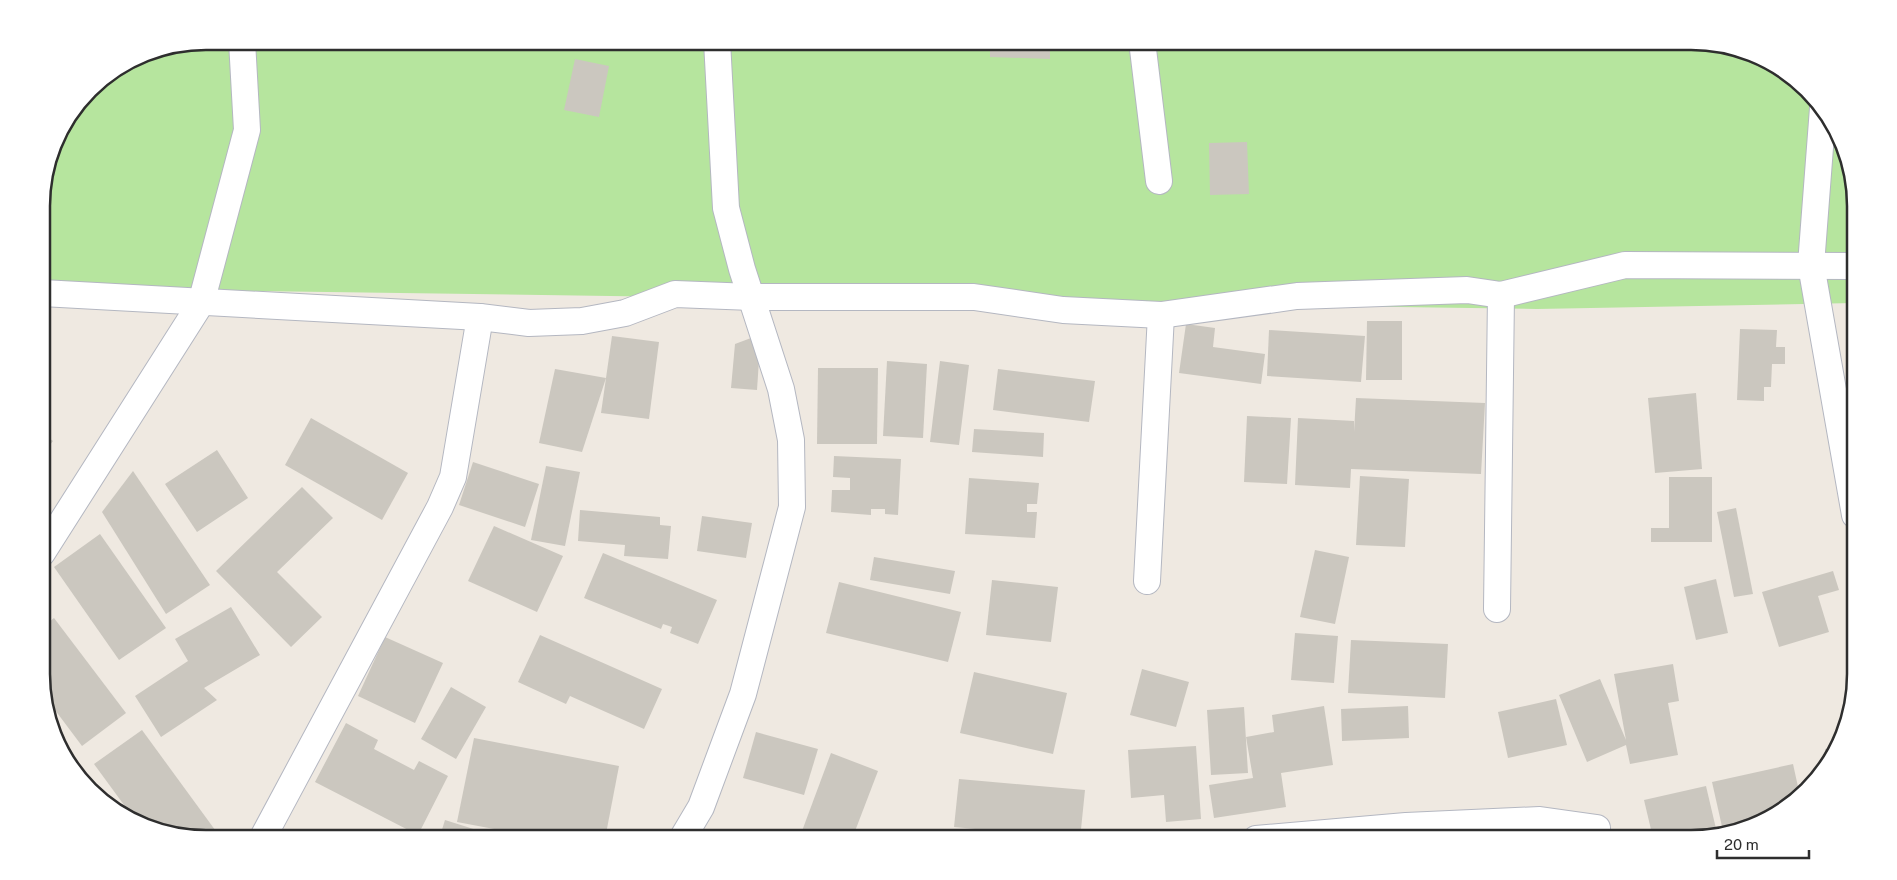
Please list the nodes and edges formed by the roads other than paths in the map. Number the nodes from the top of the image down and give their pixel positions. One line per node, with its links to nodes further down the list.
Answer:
1 (243, 50): 11 (street)
2 (717, 50): 10 (street)
3 (1143, 50): 5 (street)
4 (1822, 122): 6 (street)
5 (1159, 181)
6 (1811, 265): 7 (street); 9 (street); 14 (street)
7 (1847, 266)
8 (50, 294): 11 (street)
9 (1501, 295): 12 (street); 17 (street)
10 (752, 297): 12 (street); 13 (street); 19 (street)
11 (201, 303): 13 (street); 15 (street)
12 (1161, 315): 16 (street)
13 (480, 317): 18 (street)
14 (1847, 470)
15 (50, 541)
16 (1147, 581)
17 (1497, 609)
18 (267, 830)
19 (687, 830)
20 (1356, 830): 21 (street)
21 (1597, 830)

